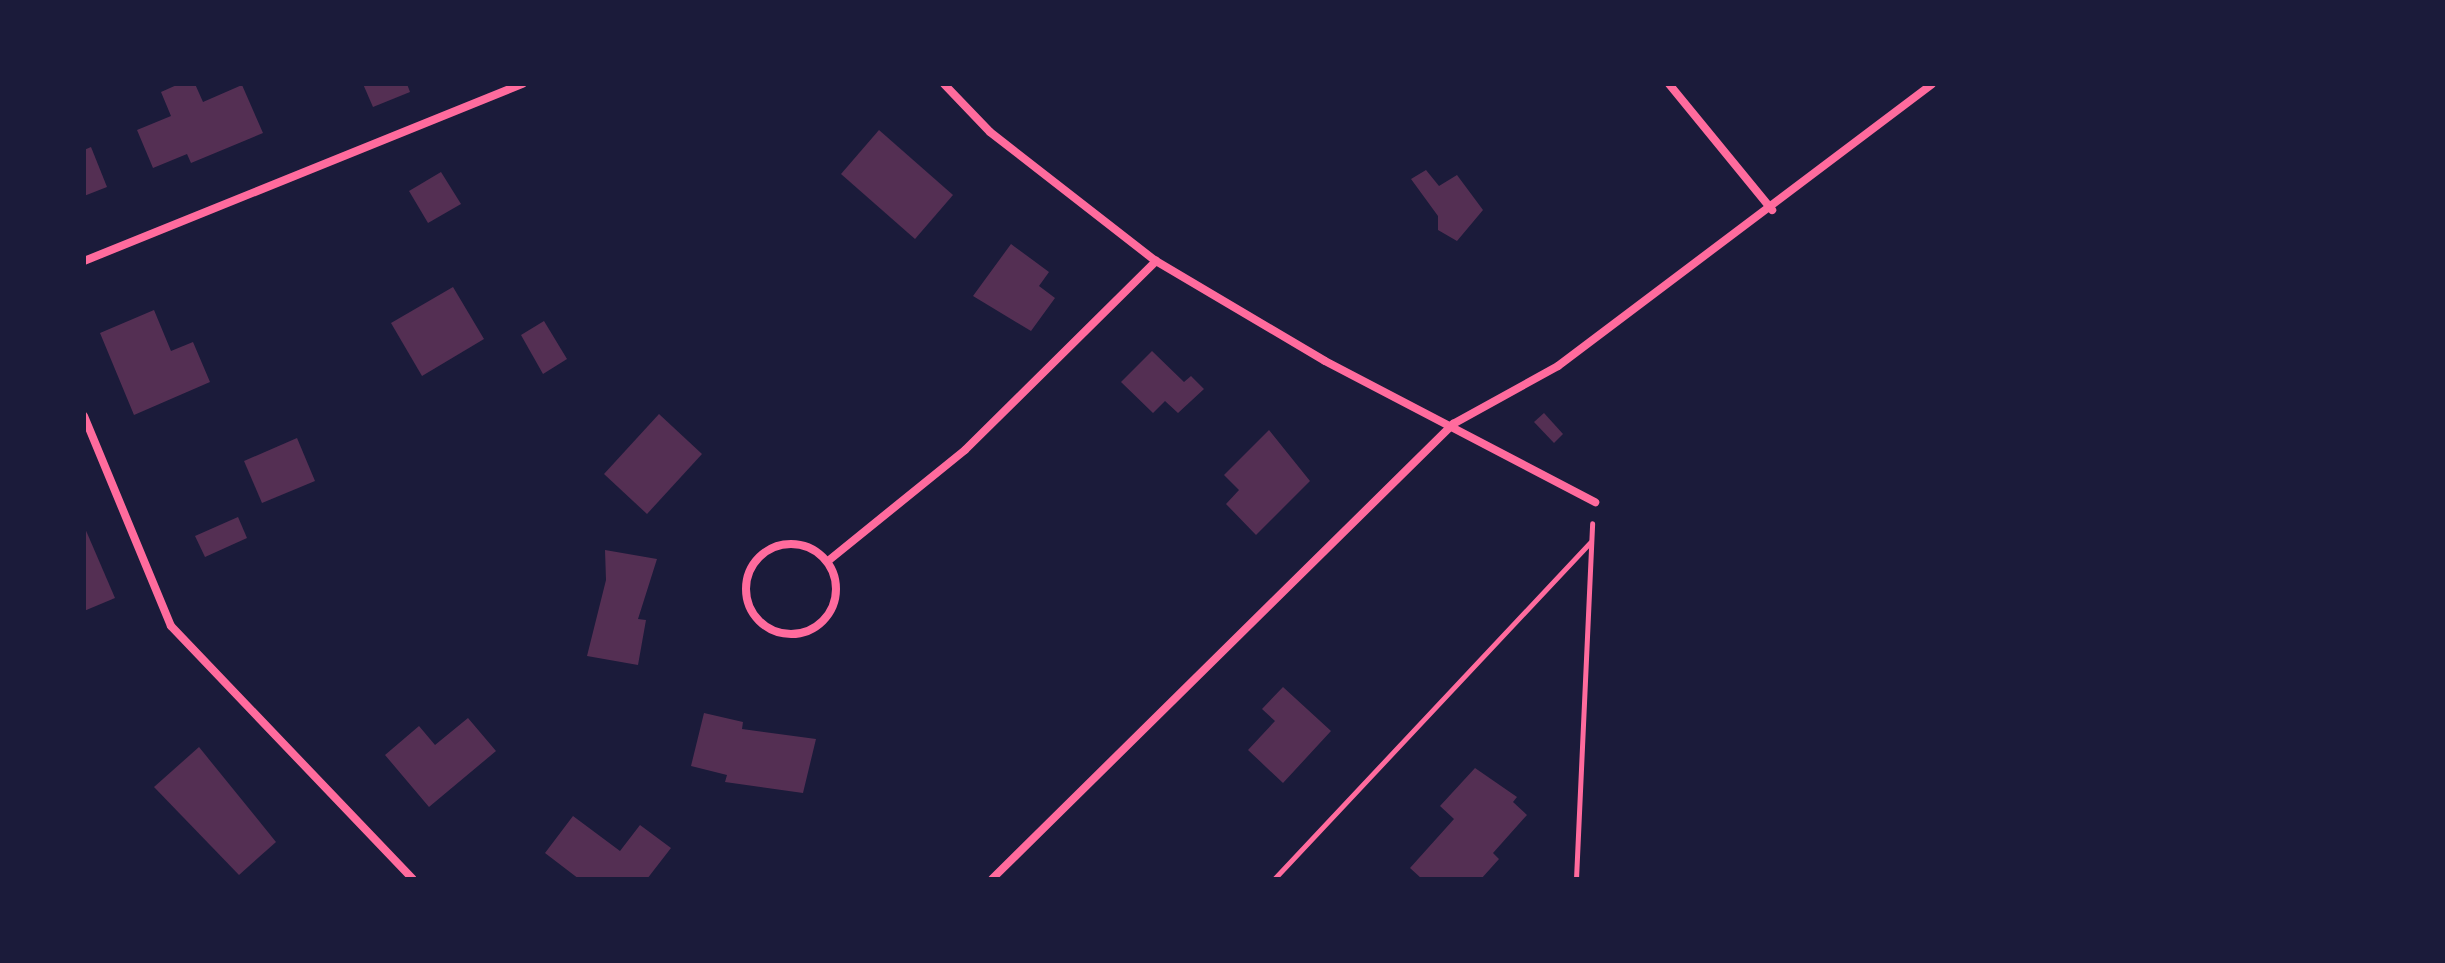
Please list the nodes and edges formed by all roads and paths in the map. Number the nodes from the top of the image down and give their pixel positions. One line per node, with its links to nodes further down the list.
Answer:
1 (523, 84): 6 (street)
2 (944, 84): 7 (street)
3 (1669, 84): 5 (street)
4 (1932, 84): 5 (street)
5 (1772, 210): 9 (street)
6 (84, 261)
7 (1156, 261): 9 (street); 12 (street)
8 (84, 416): 13 (street)
9 (1453, 424): 10 (street); 14 (street)
10 (1595, 502): 11 (path)
11 (1590, 542): 15 (path); 16 (path)
12 (828, 561): 12 (street)
13 (413, 879)
14 (992, 879)
15 (1274, 879)
16 (1576, 879)

